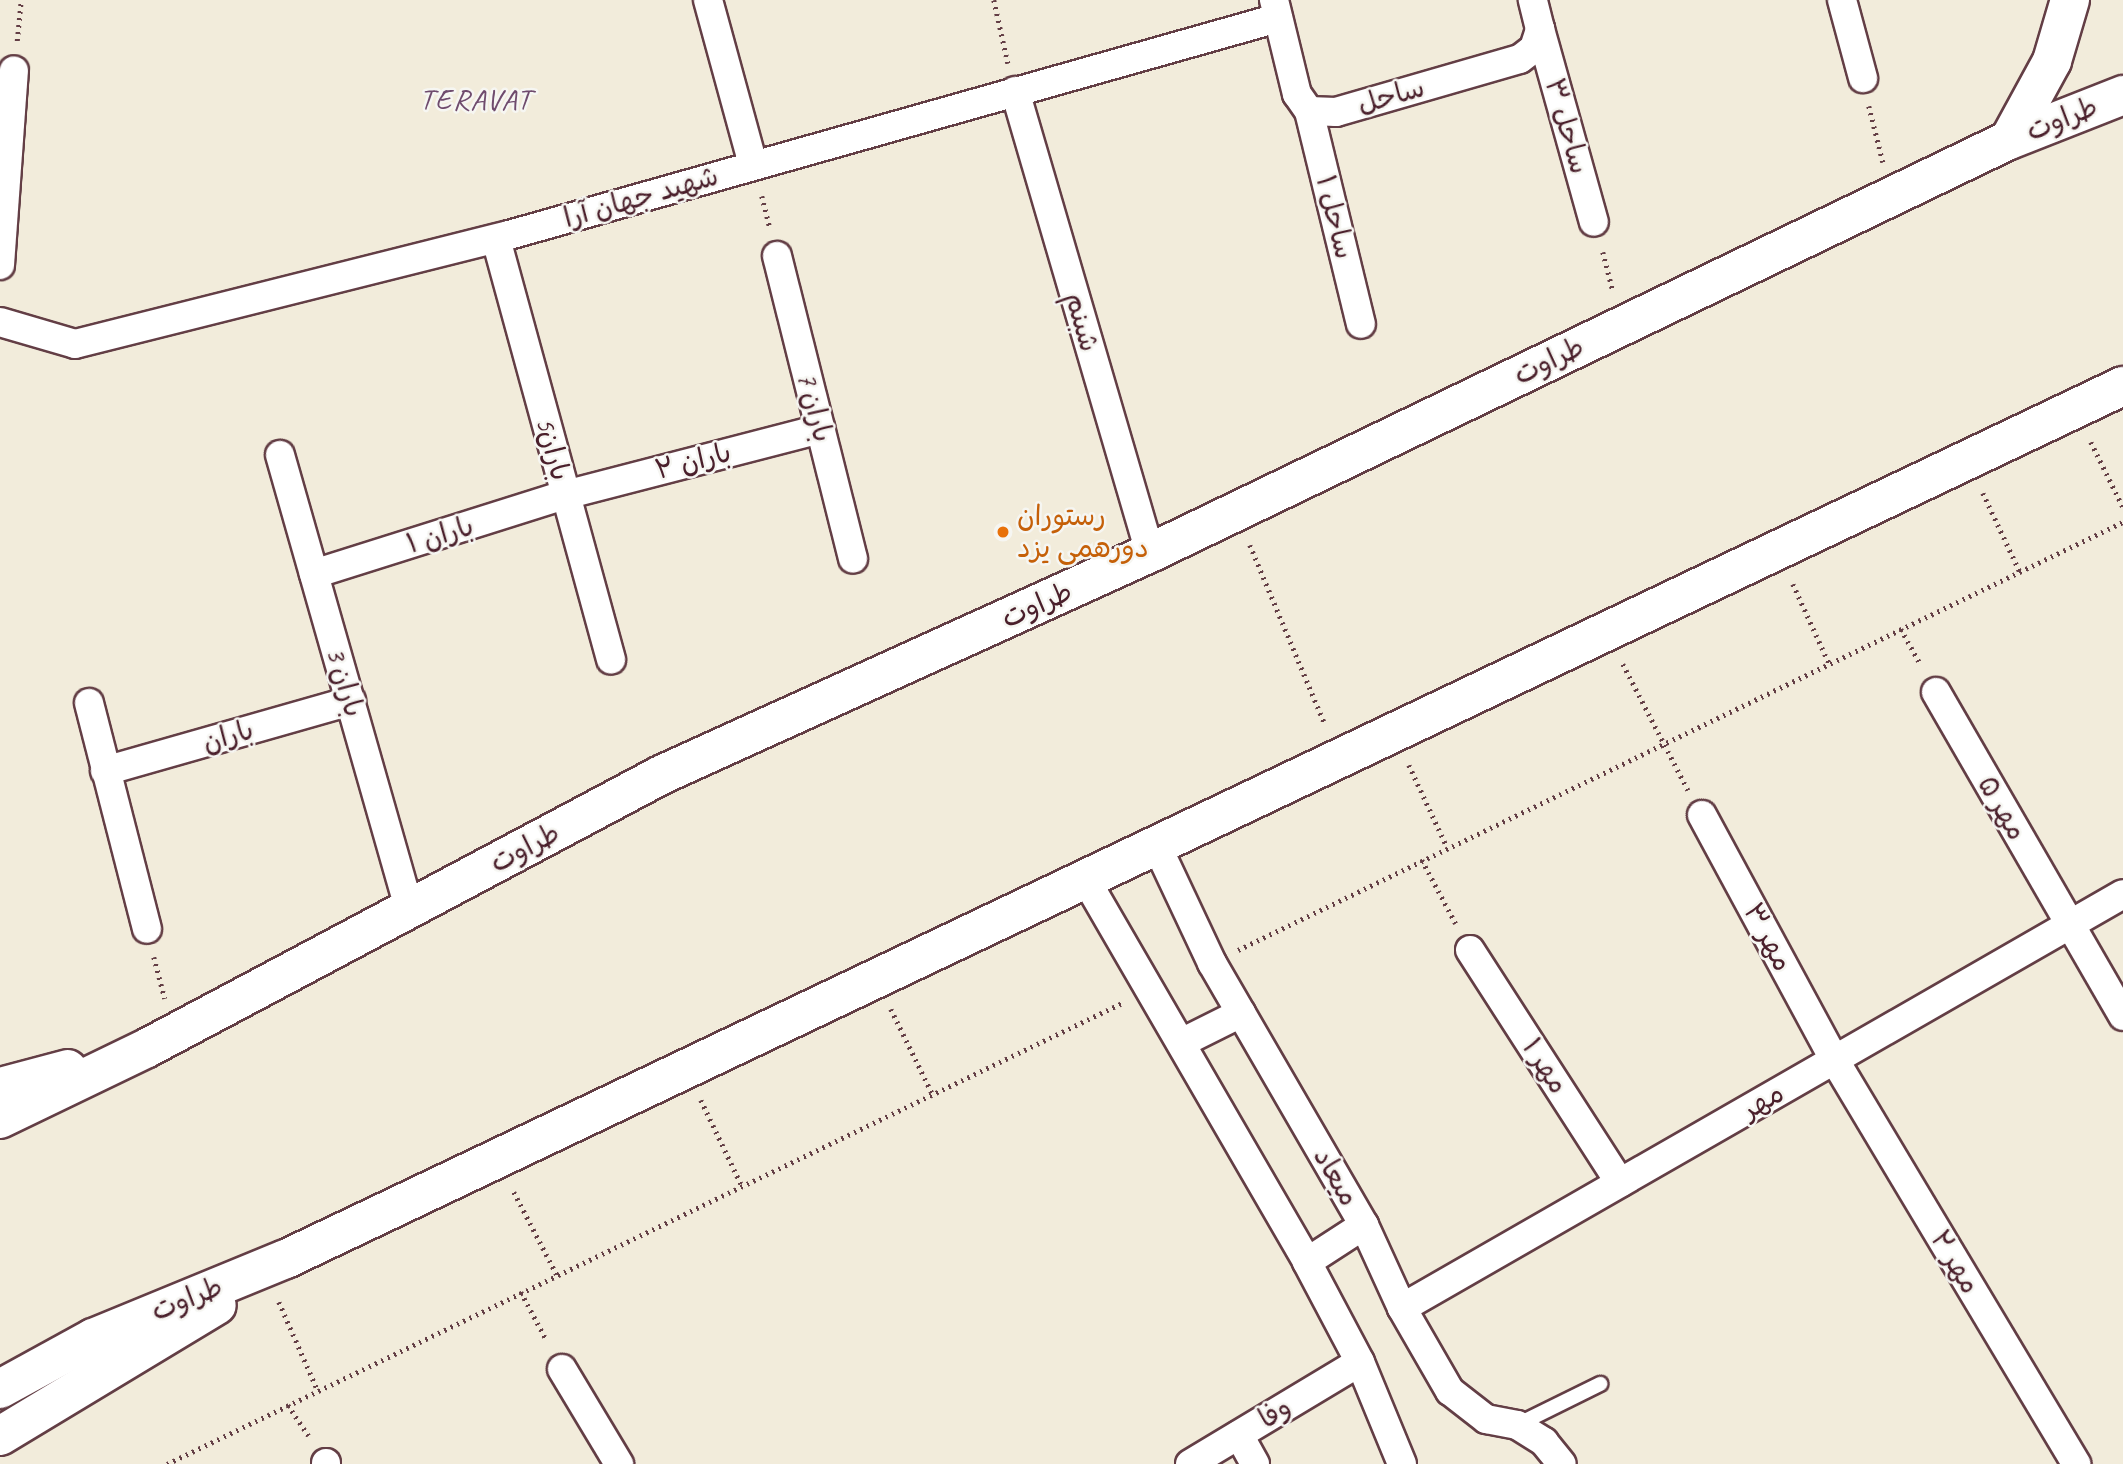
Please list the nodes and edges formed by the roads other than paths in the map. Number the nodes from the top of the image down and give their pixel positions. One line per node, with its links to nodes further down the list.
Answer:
1 (708, 0): 13 (street)
2 (1533, 0): 6 (street)
3 (1842, 0): 8 (street)
4 (2070, 0): 12 (main road)
5 (1276, 9): 9 (street, شهید جهان آرا); 11 (street)
6 (1540, 29): 11 (street, ساحل); 14 (street, ساحل ۳)
7 (14, 71): 17 (street)
8 (1863, 78)
9 (1015, 91): 13 (street, شهید جهان آرا); 24 (street, شبنم)
10 (2123, 95): 12 (main road, طراوت)
11 (1309, 111): 19 (street, ساحل ۱)
12 (2009, 140): 24 (main road, طراوت)
13 (753, 164): 15 (street, شهید جهان آرا)
14 (1594, 222)
15 (496, 239): 18 (street, شهید جهان آرا); 23 (street, باران5)
16 (777, 256): 21 (street, باران 7)
17 (0, 265)
18 (0, 322)
19 (1361, 324)
20 (2123, 386): 33 (main road, طراوت)
21 (821, 429): 23 (street, باران ۲); 25 (street, باران 7)
22 (280, 455): 26 (street, باران 3)
23 (565, 495): 26 (street, باران ۱); 27 (street, باران5)
24 (1150, 553): 36 (main road, طراوت)
25 (853, 559)
26 (314, 574): 29 (street, باران 3)
27 (611, 660)
28 (1936, 692): 37 (street, مهر ۵)
29 (351, 701): 31 (street, باران); 36 (street, باران 3)
30 (89, 703): 31 (street)
31 (105, 771): 38 (street)
32 (1702, 815): 44 (street, مهر ۳)
33 (1156, 844): 34 (main road, طراوت); 40 (street, میعاد)
34 (1086, 880): 43 (street); 51 (main road, طراوت)
35 (2123, 894): 37 (street, مهر)
36 (409, 909): 42 (main road, طراوت)
37 (2069, 925): 41 (street, مهر ۵); 44 (street, مهر)
38 (147, 929)
39 (1470, 950): 49 (street, مهر ۱)
40 (1241, 1013): 43 (street); 50 (street, میعاد)
41 (2123, 1016)
42 (160, 1041): 45 (main road); 46 (main road, طراوت)
43 (1183, 1042): 52 (street)
44 (1834, 1059): 49 (street, مهر); 68 (street, مهر ۲)
45 (0, 1087)
46 (46, 1100): 47 (main road, طراوت); 48 (main road)
47 (0, 1119)
48 (0, 1128)
49 (1620, 1183): 53 (street, مهر)
50 (1364, 1226): 52 (street); 53 (street, میعاد)
51 (286, 1259): 54 (main road, طراوت); 62 (main road)
52 (1307, 1262): 56 (street)
53 (1402, 1308): 60 (street, میعاد)
54 (93, 1338): 55 (main road); 59 (main road, طراوت)
55 (0, 1355)
56 (1360, 1362): 61 (street, وفا); 66 (street)
57 (562, 1369): 63 (street)
58 (1600, 1384): 60 (lane)
59 (0, 1389)
60 (1517, 1425): 67 (street, میعاد)
61 (1239, 1435): 64 (street, وفا); 65 (street)
62 (0, 1436)
63 (620, 1464)
64 (1191, 1464)
65 (1255, 1464)
66 (1402, 1464)
67 (1562, 1464)
68 (2076, 1464)

